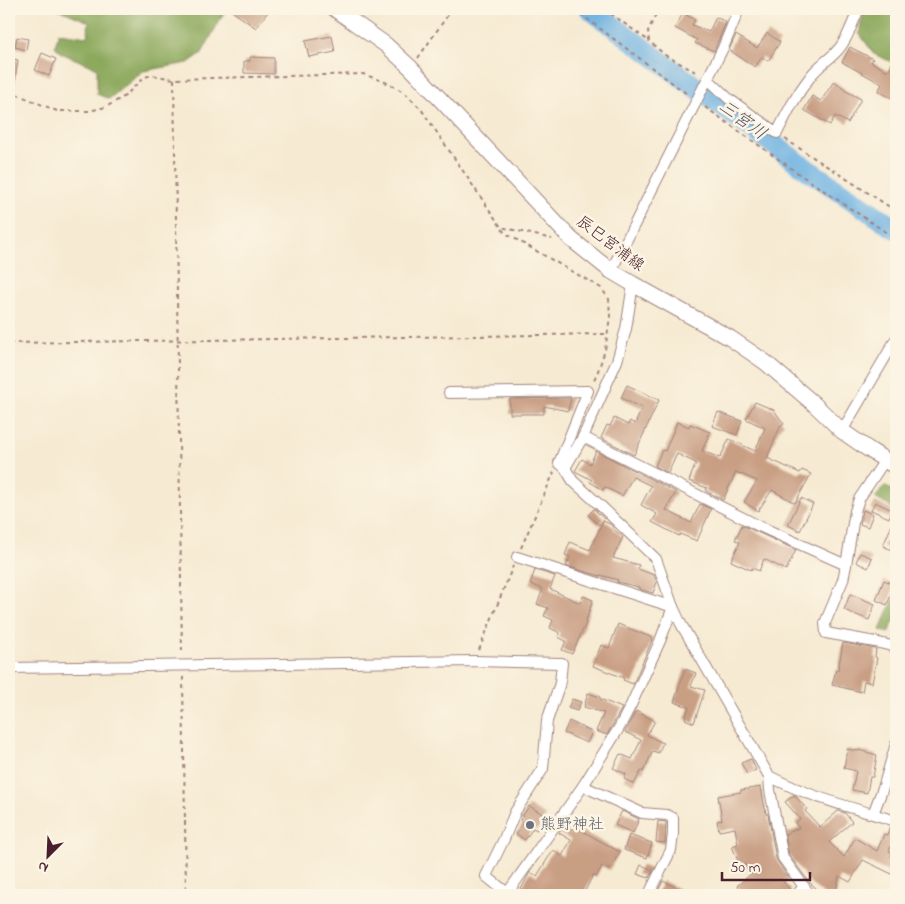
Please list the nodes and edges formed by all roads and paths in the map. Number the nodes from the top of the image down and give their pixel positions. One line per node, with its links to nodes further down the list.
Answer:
1 (335, 9): 9 (main road, 辰巳宮浦線)
2 (452, 9): 9 (path)
3 (574, 9): 13 (path)
4 (604, 9): 8 (path)
5 (656, 9): 8 (path)
6 (739, 9): 11 (street)
7 (858, 9): 14 (street)
8 (649, 41): 11 (path)
9 (411, 68): 17 (main road, 辰巳宮浦線)
10 (174, 79): 12 (path); 16 (path); 23 (path)
11 (708, 79): 13 (street); 14 (street)
12 (9, 91)
13 (696, 101): 18 (path); 19 (street)
14 (777, 133): 15 (path)
15 (896, 212)
16 (501, 227): 17 (path); 21 (path)
17 (569, 237): 19 (main road, 辰巳宮浦線)
18 (896, 239)
19 (611, 270): 20 (main road, 辰巳宮浦線)
20 (633, 284): 27 (main road, 辰巳宮浦線); 28 (street)
21 (607, 334): 23 (path); 25 (path)
22 (896, 340): 27 (street)
23 (178, 341): 24 (path); 35 (path)
24 (9, 343)
25 (588, 391): 26 (street); 30 (street)
26 (449, 393)
27 (842, 431): 29 (main road, 辰巳宮浦線)
28 (583, 437): 30 (street); 32 (street)
29 (890, 463): 32 (street)
30 (565, 468): 33 (street)
31 (517, 557): 33 (street)
32 (846, 565): 34 (street)
33 (673, 607): 38 (street); 39 (street)
34 (896, 647)
35 (182, 666): 36 (street); 43 (street); 44 (path)
36 (9, 668)
37 (896, 744): 40 (street)
38 (769, 776): 40 (street); 42 (street)
39 (583, 786): 43 (street); 45 (street)
40 (873, 814): 41 (street)
41 (896, 821)
42 (807, 891): 46 (street)
43 (507, 894)
44 (186, 895)
45 (652, 895)
46 (796, 895)

